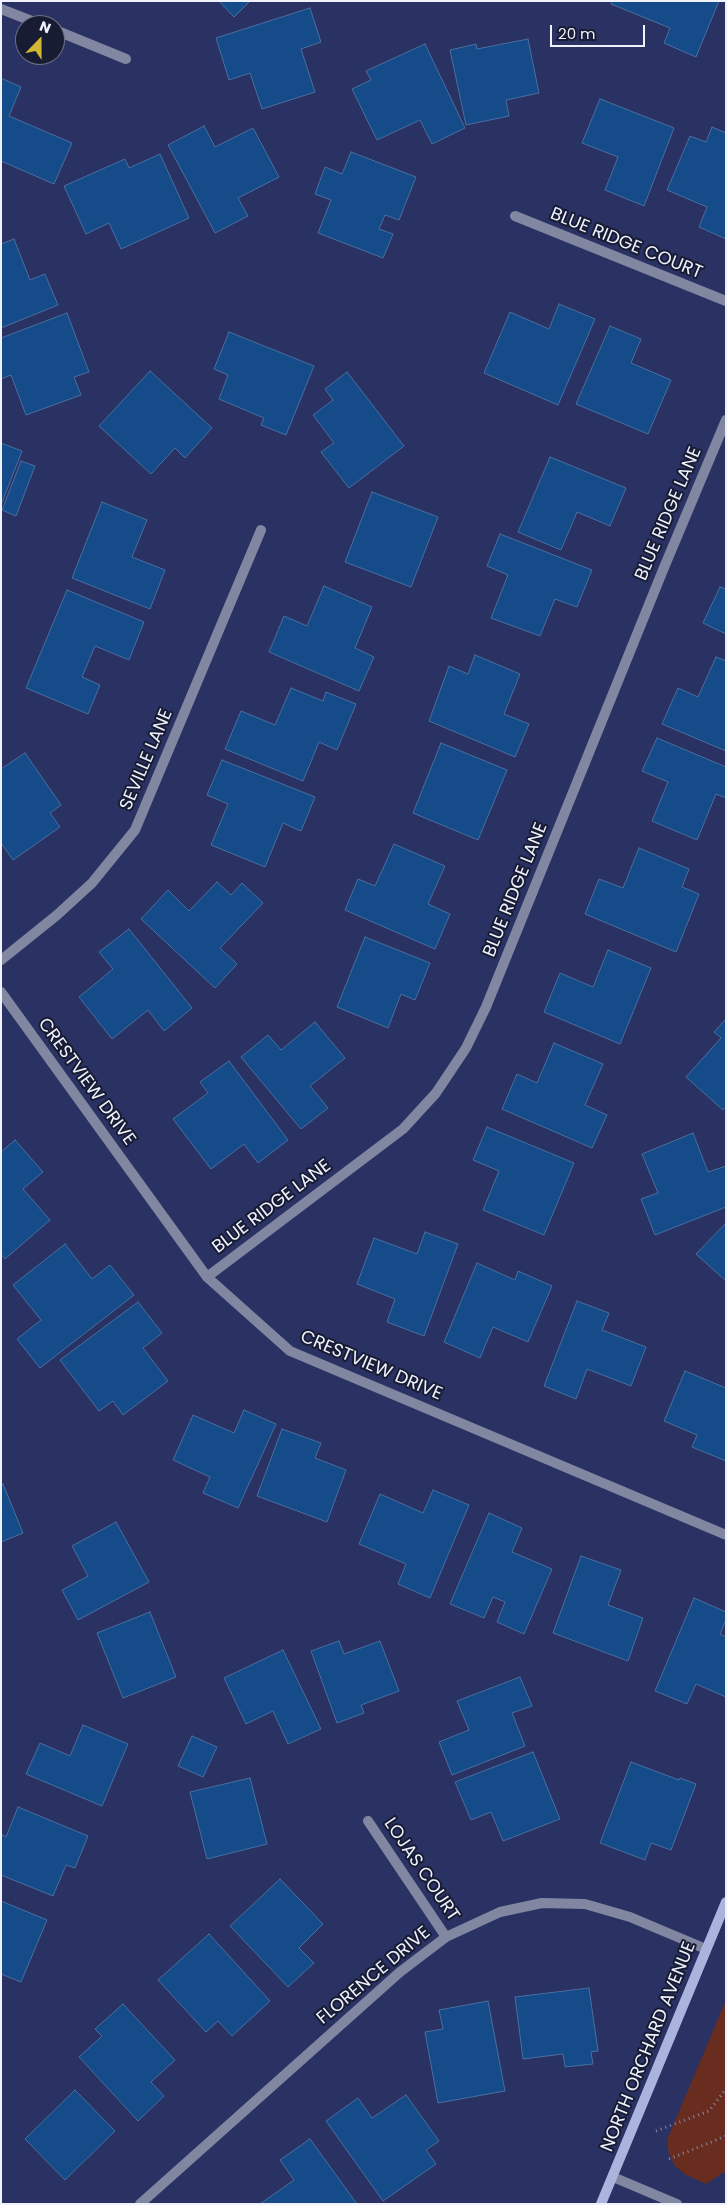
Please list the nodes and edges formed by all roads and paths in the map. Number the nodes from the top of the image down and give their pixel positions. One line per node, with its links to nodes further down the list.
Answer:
1 (1, 9): 2 (street)
2 (16, 15)
3 (65, 34): 4 (street)
4 (126, 59)
5 (514, 216): 6 (street, BLUE RIDGE COURT)
6 (726, 301)
7 (726, 420): 11 (street, BLUE RIDGE LANE)
8 (261, 530): 9 (street, SEVILLE LANE)
9 (1, 960)
10 (1, 992): 11 (street, CRESTVIEW DRIVE)
11 (207, 1277): 12 (street, CRESTVIEW DRIVE)
12 (726, 1535)
13 (368, 1821): 15 (street, LOJAS COURT)
14 (726, 1902): 16 (street, NORTH ORCHARD AVENUE)
15 (446, 1937): 16 (street, FLORENCE DRIVE); 22 (street, FLORENCE DRIVE)
16 (706, 1949): 19 (street, NORTH ORCHARD AVENUE)
17 (726, 2089): 19 (path)
18 (726, 2136): 20 (path)
19 (629, 2141): 21 (street, NORTH ORCHARD AVENUE)
20 (668, 2159)
21 (613, 2177): 23 (street, NORTH ORCHARD AVENUE); 24 (street)
22 (140, 2204)
23 (602, 2204)
24 (677, 2204)

